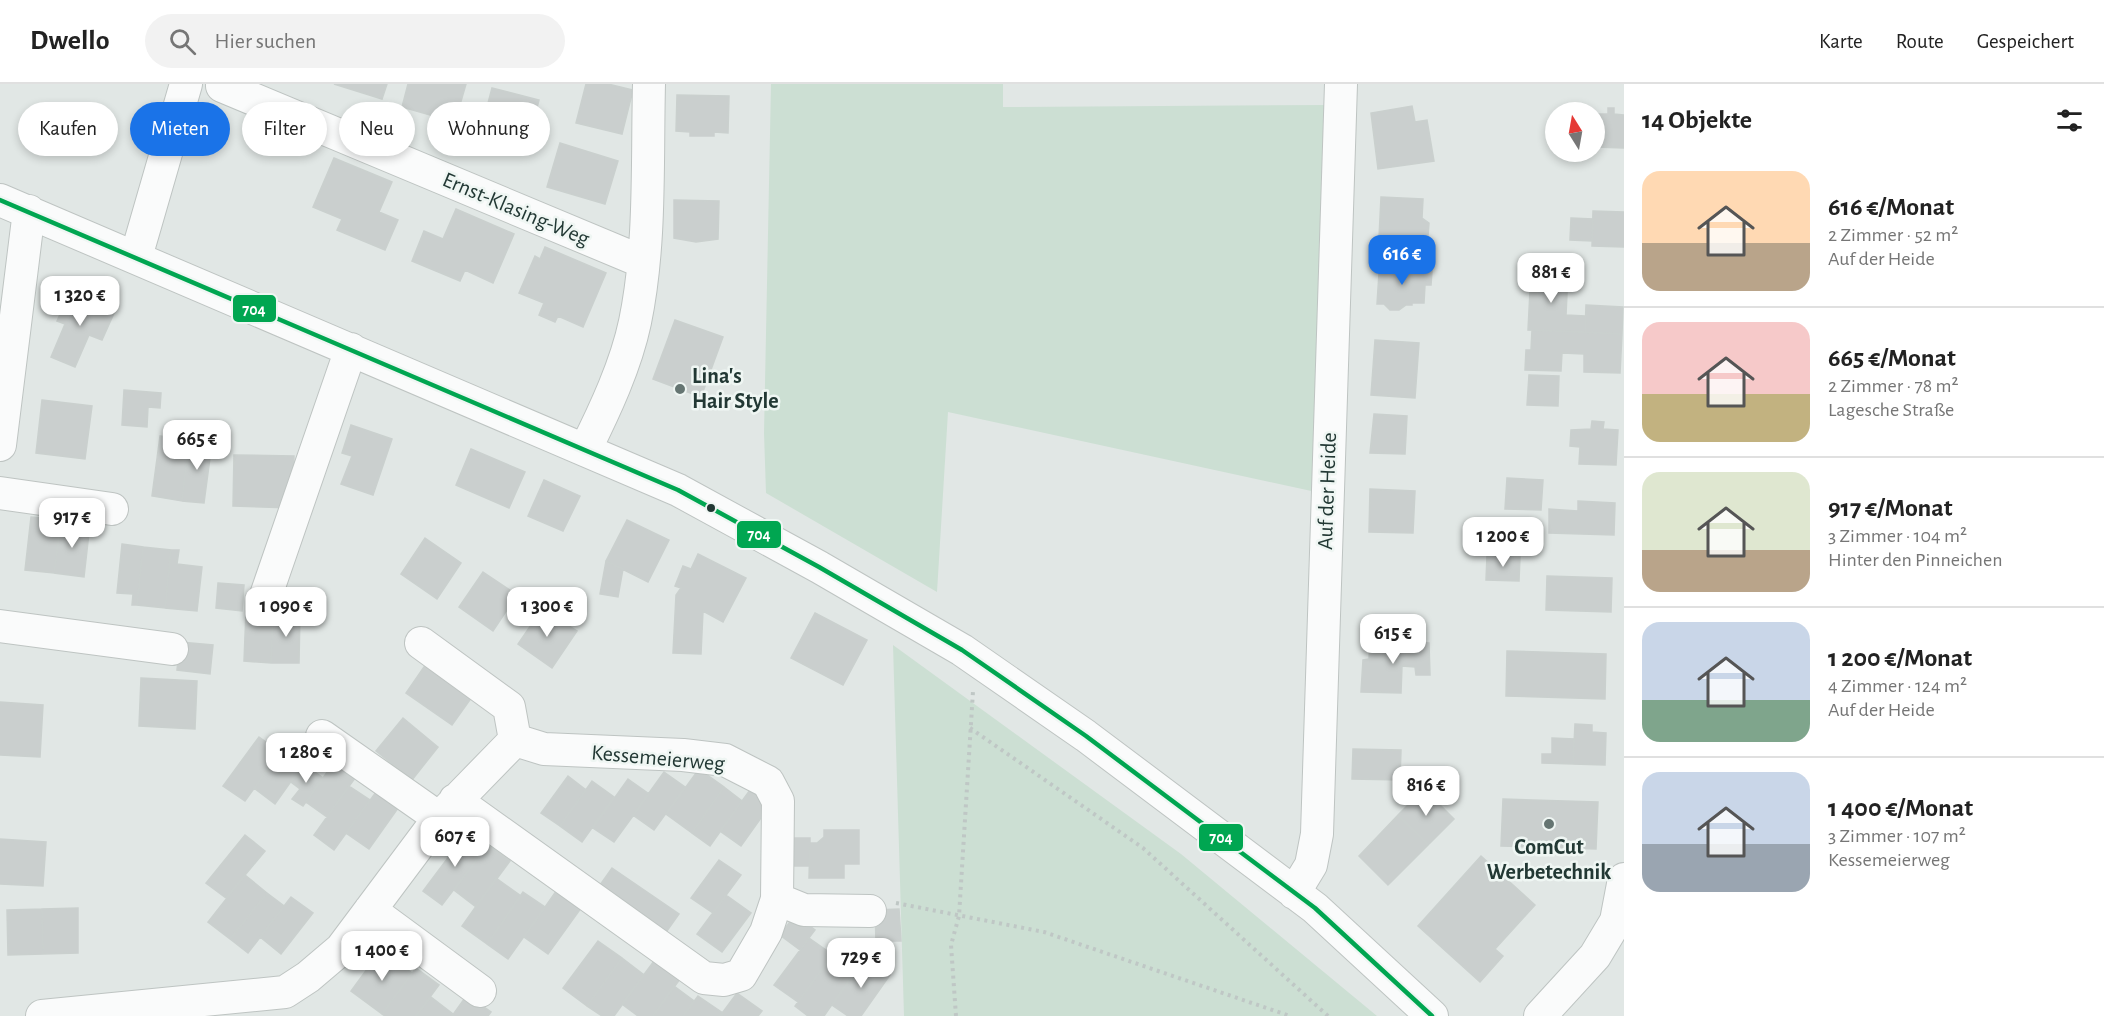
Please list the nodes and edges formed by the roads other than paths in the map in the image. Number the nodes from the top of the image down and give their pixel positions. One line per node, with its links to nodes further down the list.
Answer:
1 (186, 84): 7 (street)
2 (650, 84): 8 (street)
3 (1341, 84): 22 (street, Auf der Heide)
4 (222, 86): 8 (street, Ernst-Klasing-Weg)
5 (0, 200): 6 (street)
6 (29, 212): 7 (street); 10 (street)
7 (136, 257): 9 (street)
8 (644, 262): 11 (street)
9 (351, 349): 11 (street); 14 (street)
10 (1, 435)
11 (585, 450): 22 (street)
12 (0, 492): 13 (street)
13 (112, 509)
14 (264, 601)
15 (0, 626): 17 (street)
16 (421, 643): 19 (street)
17 (172, 649)
18 (321, 736): 20 (street)
19 (515, 740): 20 (street); 23 (street, Kessemeierweg)
20 (447, 809): 23 (street, Kessemeierweg); 25 (street)
21 (1624, 879): 29 (street)
22 (1294, 893): 28 (street)
23 (777, 899): 24 (street)
24 (881, 906)
25 (370, 910): 26 (street); 27 (street)
26 (480, 990)
27 (42, 1016)
28 (1432, 1016)
29 (1540, 1016)

